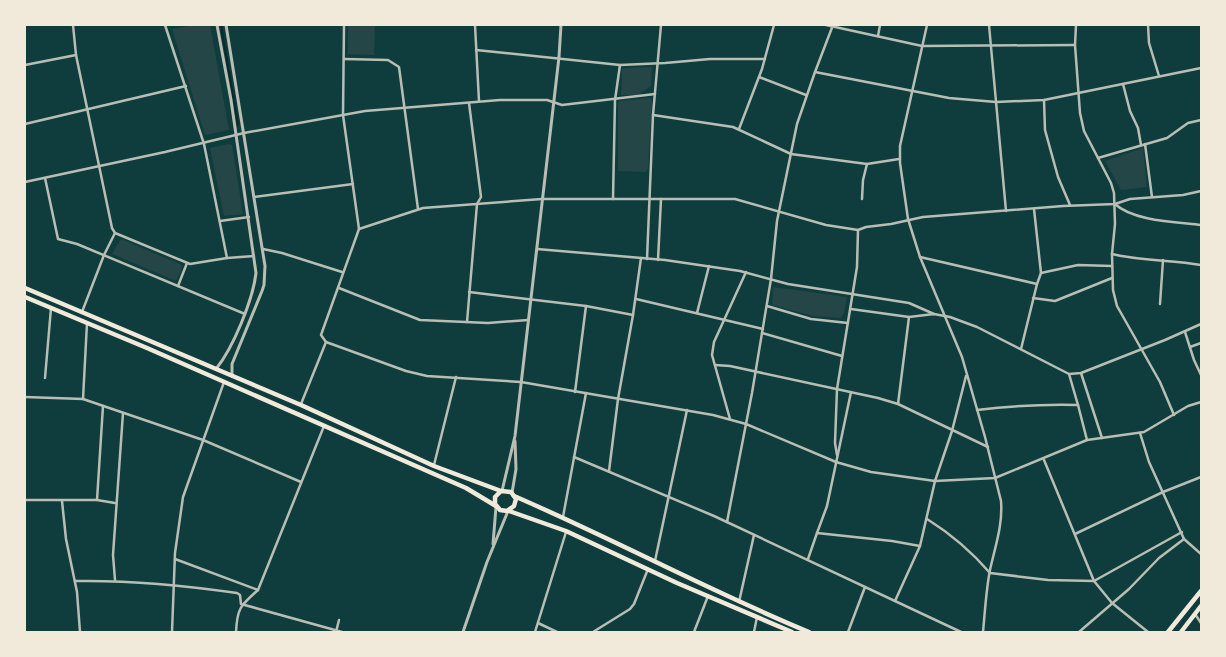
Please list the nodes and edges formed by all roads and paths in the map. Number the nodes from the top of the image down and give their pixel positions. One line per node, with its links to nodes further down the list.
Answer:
1 (73, 25): 22 (street)
2 (165, 25): 34 (street)
3 (217, 25): 53 (street)
4 (226, 25): 52 (street)
5 (344, 25): 24 (street)
6 (475, 25): 21 (street)
7 (561, 25): 23 (street)
8 (661, 25): 26 (street)
9 (774, 25): 25 (street)
10 (826, 25): 16 (street)
11 (880, 25): 17 (street)
12 (927, 25): 19 (street)
13 (989, 25): 20 (street)
14 (1076, 25): 18 (street)
15 (1148, 25): 31 (street)
16 (833, 26): 17 (street); 30 (street)
17 (878, 36): 19 (street)
18 (1075, 45): 20 (street); 36 (street)
19 (922, 46): 20 (street); 35 (street)
20 (991, 46): 43 (street)
21 (476, 50): 23 (street); 41 (street)
22 (76, 55): 27 (street); 45 (street)
23 (559, 57): 28 (street); 42 (street)
24 (344, 59): 46 (street); 47 (street)
25 (765, 59): 26 (street); 32 (street)
26 (657, 63): 28 (street); 37 (street)
27 (25, 65)
28 (620, 65): 39 (street)
29 (1201, 68): 31 (street)
30 (815, 72): 35 (street); 38 (street)
31 (1159, 76): 33 (street)
32 (759, 77): 38 (street); 51 (street)
33 (1123, 84): 36 (street); 56 (street)
34 (186, 86): 45 (street); 54 (street)
35 (912, 90): 43 (street); 59 (street)
36 (1079, 92): 40 (street); 58 (street)
37 (655, 94): 39 (street); 48 (street)
38 (806, 95): 57 (street)
39 (614, 100): 42 (street); 69 (street)
40 (1044, 100): 43 (street); 75 (street)
41 (479, 102): 42 (street); 44 (street)
42 (554, 102): 68 (street)
43 (996, 102): 78 (street)
44 (469, 103): 46 (street); 73 (street)
45 (88, 109): 50 (street); 61 (street)
46 (404, 109): 47 (street); 77 (street)
47 (343, 115): 52 (street); 64 (street)
48 (653, 115): 51 (street); 70 (street)
49 (1201, 120): 55 (street)
50 (25, 124)
51 (738, 129): 57 (street)
52 (244, 133): 53 (street); 66 (street)
53 (236, 135): 54 (street); 80 (street)
54 (204, 144): 61 (street); 82 (street)
55 (1145, 144): 56 (street); 67 (street)
56 (1141, 145): 58 (street)
57 (791, 154): 60 (street); 79 (street)
58 (1098, 158): 74 (street)
59 (900, 159): 60 (street); 81 (street)
60 (867, 164): 72 (street)
61 (100, 166): 62 (street); 86 (street)
62 (45, 178): 63 (street); 90 (street)
63 (25, 182)
64 (353, 184): 66 (street); 84 (street)
65 (1201, 191): 67 (street)
66 (254, 197): 87 (street)
67 (1152, 197): 74 (street)
68 (542, 199): 69 (street); 73 (street); 88 (street)
69 (613, 199): 70 (street)
70 (651, 199): 71 (street); 95 (street)
71 (661, 199): 79 (street); 96 (street)
72 (862, 199)
73 (477, 204): 77 (street); 111 (street)
74 (1115, 204): 75 (street); 83 (street); 89 (street)
75 (1070, 205): 76 (street)
76 (1034, 208): 78 (street); 104 (street)
77 (418, 209): 84 (street)
78 (1006, 211): 81 (street)
79 (779, 212): 85 (street); 106 (street)
80 (249, 218): 82 (street); 91 (street)
81 (908, 220): 85 (street); 92 (street)
82 (220, 221): 93 (street)
83 (1201, 226)
84 (359, 229): 102 (street)
85 (858, 230): 112 (street)
86 (115, 233): 90 (street); 98 (street)
87 (263, 248): 102 (street); 149 (street)
88 (536, 249): 94 (street); 115 (street)
89 (1112, 254): 97 (street); 101 (street)
90 (104, 255): 108 (street); 122 (street)
91 (254, 256): 93 (street); 124 (street)
92 (920, 257): 107 (street); 127 (street)
93 (226, 258): 98 (street)
94 (641, 258): 95 (street); 116 (street)
95 (647, 259): 96 (street)
96 (658, 260): 100 (street)
97 (1163, 260): 99 (street); 117 (street)
98 (187, 263): 108 (street)
99 (1201, 265)
100 (709, 266): 103 (street); 123 (street)
101 (1112, 266): 104 (street); 105 (street)
102 (342, 272): 110 (street)
103 (746, 272): 106 (street); 130 (street)
104 (1041, 273): 107 (street)
105 (1112, 278): 114 (street); 141 (street)
106 (771, 279): 112 (street); 119 (street)
107 (1037, 284): 114 (street)
108 (178, 286): 124 (street)
109 (25, 288): 122 (main road)
110 (339, 288): 131 (street); 137 (street)
111 (469, 292): 115 (street); 131 (street)
112 (853, 294): 121 (street); 125 (street)
113 (25, 297): 120 (main road)
114 (1033, 298): 140 (street)
115 (530, 299): 118 (street); 129 (street)
116 (636, 299): 123 (street); 126 (street)
117 (1160, 304)
118 (586, 306): 126 (street); 156 (street)
119 (767, 306): 133 (street); 135 (street)
120 (51, 308): 132 (main road); 152 (street)
121 (850, 309): 128 (street); 133 (street)
122 (82, 312): 144 (main road)
123 (697, 313): 130 (street)
124 (245, 314): 144 (street)
125 (934, 314): 127 (street); 128 (street)
126 (633, 315): 161 (street)
127 (945, 316): 140 (street); 150 (street)
128 (909, 317): 163 (street)
129 (528, 320): 131 (street); 154 (street)
130 (723, 320): 135 (street); 143 (street)
131 (467, 322)
132 (87, 323): 153 (main road); 160 (street)
133 (848, 323): 142 (street)
134 (1201, 324): 136 (street)
135 (762, 331): 142 (street); 145 (street)
136 (1185, 332): 139 (street); 141 (street)
137 (326, 342): 151 (street); 164 (street)
138 (1201, 343): 139 (street)
139 (1190, 347): 148 (street)
140 (1021, 349): 147 (street)
141 (1140, 350): 146 (street); 170 (street)
142 (842, 356): 155 (street)
143 (715, 365): 145 (street); 171 (street)
144 (216, 369): 149 (main road)
145 (756, 372): 155 (street); 172 (street)
146 (1081, 373): 147 (street); 177 (street)
147 (1069, 374): 165 (street)
148 (1201, 375)
149 (232, 376): 164 (main road)
150 (966, 376): 168 (street); 174 (street)
151 (456, 377): 154 (street); 185 (street)
152 (46, 378)
153 (224, 382): 173 (main road); 178 (street)
154 (521, 382): 156 (street); 176 (street)
155 (837, 389): 157 (street); 181 (street)
156 (575, 392): 158 (street)
157 (851, 392): 163 (street); 181 (street)
158 (586, 393): 161 (street); 182 (street)
159 (25, 397): 160 (street)
160 (83, 399): 166 (street)
161 (618, 399): 167 (street); 186 (street)
162 (1201, 402): 170 (street)
163 (898, 404): 174 (street)
164 (301, 405): 185 (main road)
165 (1078, 405): 168 (street); 179 (street)
166 (103, 406): 169 (street); 196 (street)
167 (686, 410): 171 (street); 194 (street)
168 (977, 410): 180 (street)
169 (123, 413): 178 (street); 198 (street)
170 (1174, 415): 175 (street)
171 (731, 420): 172 (street)
172 (746, 424): 184 (street); 203 (street)
173 (324, 426): 190 (street); 199 (main road)
174 (952, 432): 180 (street); 189 (street)
175 (1140, 433): 177 (street); 192 (street)
176 (515, 436): 191 (street); 193 (street)
177 (1102, 438): 179 (street)
178 (203, 440): 190 (street); 213 (street)
179 (1087, 440): 183 (street)
180 (988, 447): 188 (street)
181 (837, 455): 184 (street)
182 (574, 457): 186 (street); 201 (street)
183 (1044, 459): 188 (street); 207 (street)
184 (836, 462): 189 (street); 206 (street)
185 (434, 466): 191 (main road)
186 (609, 471): 194 (street)
187 (1201, 477): 192 (street)
188 (995, 478): 189 (street); 217 (street)
189 (935, 481): 202 (street)
190 (301, 482): 223 (street)
191 (502, 491): 193 (main road); 199 (main road)
192 (1163, 492): 205 (street); 207 (street)
193 (513, 494): 200 (main road); 201 (main road)
194 (669, 496): 203 (street); 215 (street)
195 (25, 500): 197 (street)
196 (98, 500): 197 (street); 198 (street)
197 (62, 501): 219 (street)
198 (115, 503): 218 (street)
199 (496, 506): 200 (main road); 211 (street)
200 (509, 511): 204 (main road); 211 (street)
201 (563, 517): 215 (main road)
202 (927, 519): 210 (street); 217 (street)
203 (727, 522): 208 (street)
204 (566, 530): 216 (main road); 234 (street)
205 (1182, 532): 209 (street); 220 (street)
206 (817, 533): 210 (street); 214 (street)
207 (1075, 534): 220 (street)
208 (754, 535): 214 (street); 227 (street)
209 (1184, 538): 212 (street); 228 (street)
210 (920, 546): 226 (street)
211 (492, 548): 241 (street)
212 (1201, 554)
213 (175, 559): 221 (street); 223 (street)
214 (808, 560): 222 (street)
215 (655, 562): 227 (main road)
216 (648, 569): 225 (main road); 244 (street)
217 (990, 573): 220 (street); 251 (street)
218 (115, 580): 219 (street); 221 (street)
219 (75, 581): 237 (street)
220 (1094, 581): 228 (street)
221 (175, 584): 229 (street); 238 (street)
222 (865, 587): 226 (street); 249 (street)
223 (258, 590): 229 (street)
224 (1201, 591): 254 (main road)
225 (708, 596): 232 (main road); 245 (street)
226 (895, 601): 250 (street)
227 (740, 602): 248 (main road)
228 (1112, 603): 252 (street); 253 (street)
229 (241, 604): 236 (street); 239 (street)
230 (1201, 606): 231 (main road)
231 (1195, 614): 235 (street); 255 (main road)
232 (757, 617): 246 (street); 247 (main road)
233 (339, 620): 236 (street)
234 (538, 622): 242 (street); 243 (street)
235 (1201, 623)
236 (336, 631): 240 (street)
237 (80, 632)
238 (172, 632)
239 (236, 632)
240 (342, 632)
241 (463, 632)
242 (535, 632)
243 (557, 632)
244 (594, 632)
245 (694, 632)
246 (754, 632)
247 (792, 632)
248 (809, 632)
249 (848, 632)
250 (961, 632)
251 (982, 632)
252 (1079, 632)
253 (1148, 632)
254 (1168, 632)
255 (1180, 632)

